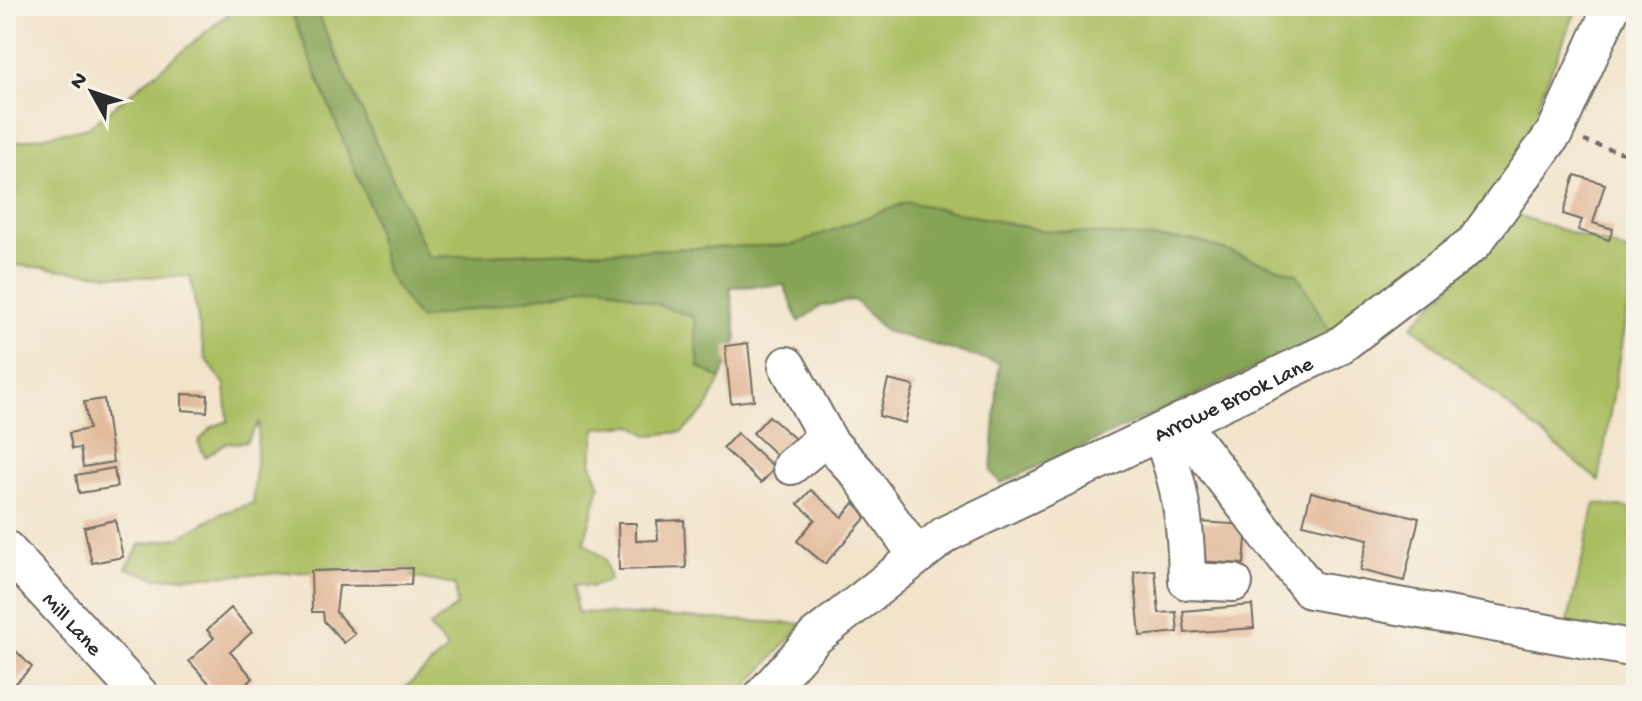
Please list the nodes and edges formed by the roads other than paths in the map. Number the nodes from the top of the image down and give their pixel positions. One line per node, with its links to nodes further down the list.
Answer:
1 (1612, 6): 3 (street, Arrowe Brook Lane)
2 (787, 365): 4 (street)
3 (1170, 427): 7 (street, Arrowe Brook Lane); 8 (street); 9 (street)
4 (830, 443): 5 (street); 7 (street)
5 (791, 466)
6 (6, 549): 10 (street, Mill Lane)
7 (917, 556): 11 (street, Arrowe Brook Lane)
8 (1234, 583)
9 (1636, 649)
10 (140, 695)
11 (763, 695)

